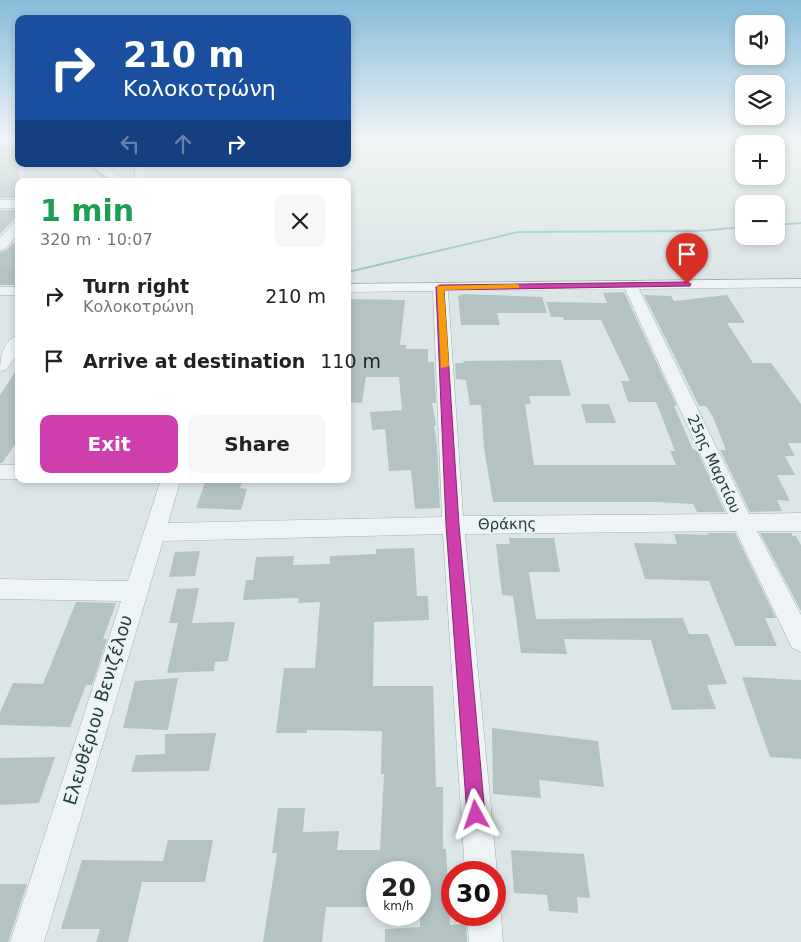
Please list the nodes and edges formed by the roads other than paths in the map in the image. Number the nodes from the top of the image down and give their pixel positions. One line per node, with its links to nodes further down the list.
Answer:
1 (0, 204): 2 (street)
2 (15, 204)
3 (15, 229): 4 (street)
4 (0, 246)
5 (801, 283): 6 (street)
6 (630, 285): 7 (street); 16 (street, 25ης Μαρτίου)
7 (440, 287): 8 (street); 18 (street)
8 (351, 288)
9 (0, 291): 10 (street)
10 (15, 291)
11 (15, 345): 12 (street)
12 (0, 366)
13 (0, 472): 14 (street)
14 (15, 472)
15 (170, 483): 19 (street, Ελευθέριου Βενιζέλου)
16 (742, 522): 17 (street, Θράκης); 18 (street, Θράκης); 22 (street, 25ης Μαρτίου)
17 (801, 522)
18 (452, 525): 19 (street, Θράκης); 23 (street)
19 (153, 532): 21 (street, Ελευθέριου Βενιζέλου)
20 (0, 589): 21 (street)
21 (134, 590): 25 (street, Ελευθέριου Βενιζέλου)
22 (801, 640)
23 (480, 861)
24 (485, 926): 26 (street)
25 (27, 942)
26 (486, 942)

